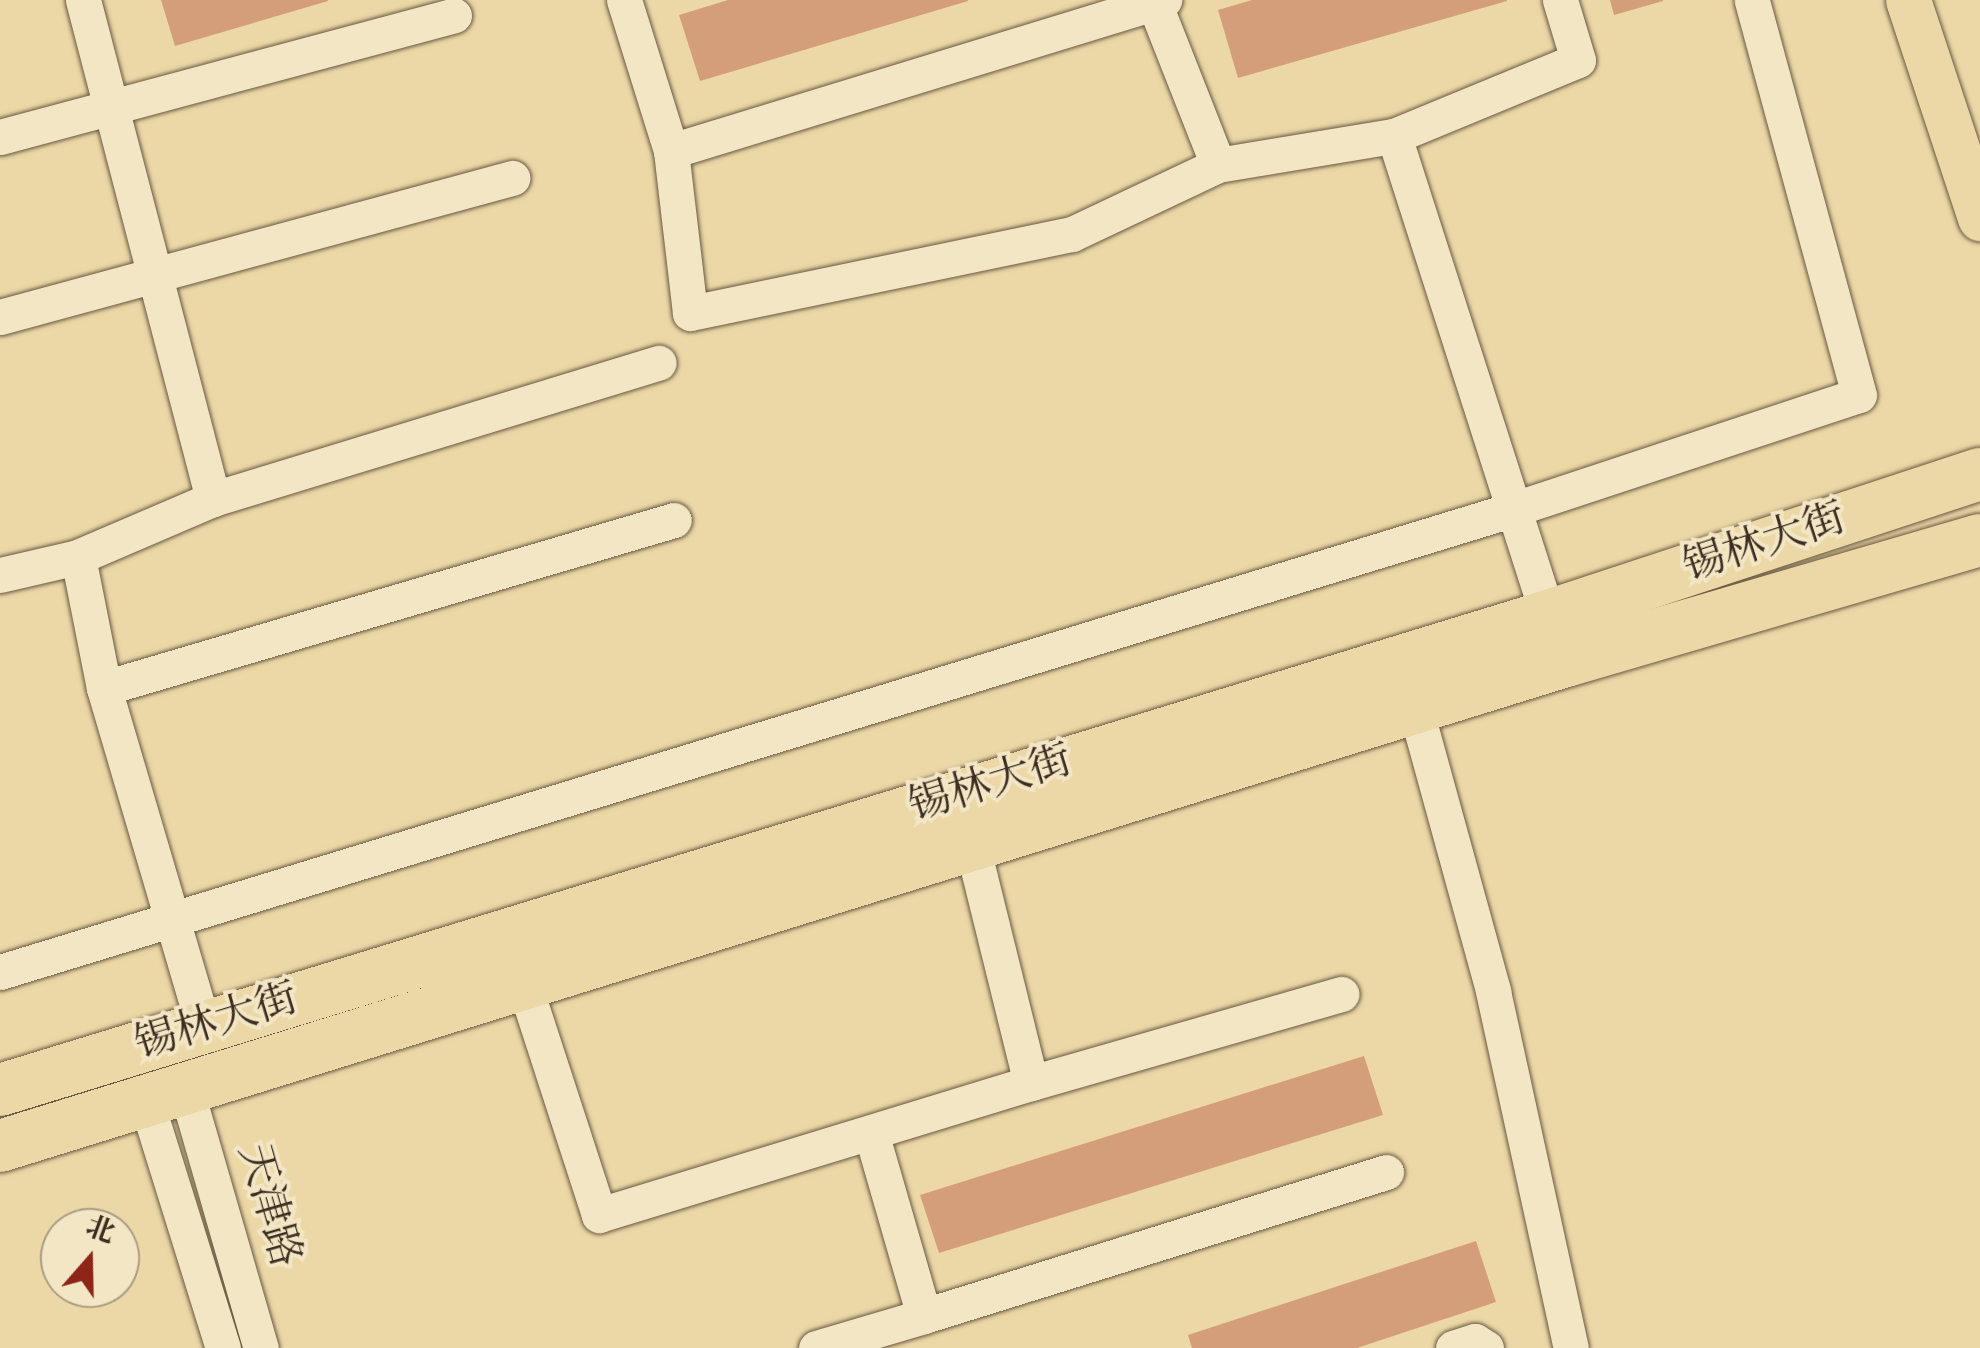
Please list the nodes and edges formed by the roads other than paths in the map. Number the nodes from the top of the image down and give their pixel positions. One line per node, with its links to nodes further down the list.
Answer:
1 (83, 0): 8 (street)
2 (624, 0): 11 (street)
3 (1560, 0): 9 (street)
4 (1752, 0): 20 (street)
5 (1908, 0): 14 (main road)
6 (1157, 1): 11 (street); 12 (street)
7 (454, 14): 8 (street)
8 (110, 104): 10 (street); 15 (street)
9 (1394, 136): 12 (street); 20 (street)
10 (0, 137)
11 (671, 151): 12 (street)
12 (1218, 164)
13 (512, 178): 15 (street)
14 (1980, 218)
15 (154, 272): 16 (street); 19 (street)
16 (0, 316)
17 (658, 364): 19 (street)
18 (1980, 474): 25 (highway, 锡林大街)
19 (214, 498): 23 (street)
20 (1514, 509): 25 (street); 29 (street)
21 (674, 520): 26 (street)
22 (1980, 540): 27 (highway, 锡林大街)
23 (78, 557): 24 (street); 26 (street)
24 (0, 575)
25 (1548, 616): 33 (highway, 锡林大街)
26 (104, 688): 29 (street)
27 (1415, 708): 28 (highway, 锡林大街); 41 (street)
28 (972, 844): 31 (highway, 锡林大街); 34 (street)
29 (172, 919): 30 (street); 33 (street)
30 (0, 972)
31 (524, 984): 36 (highway, 锡林大街); 37 (street)
32 (1341, 994): 34 (street)
33 (204, 1028): 35 (highway, 锡林大街)
34 (1031, 1083): 37 (street)
35 (0, 1090)
36 (166, 1095): 38 (highway, 锡林大街); 42 (street, 天津路); 43 (street, 天津路)
37 (871, 1132): 40 (street)
38 (0, 1146)
39 (1386, 1172): 40 (street)
40 (924, 1316): 44 (street)
41 (1562, 1345)
42 (223, 1348)
43 (261, 1348)
44 (816, 1348)
45 (1452, 1348): 46 (street)
46 (1486, 1348)

